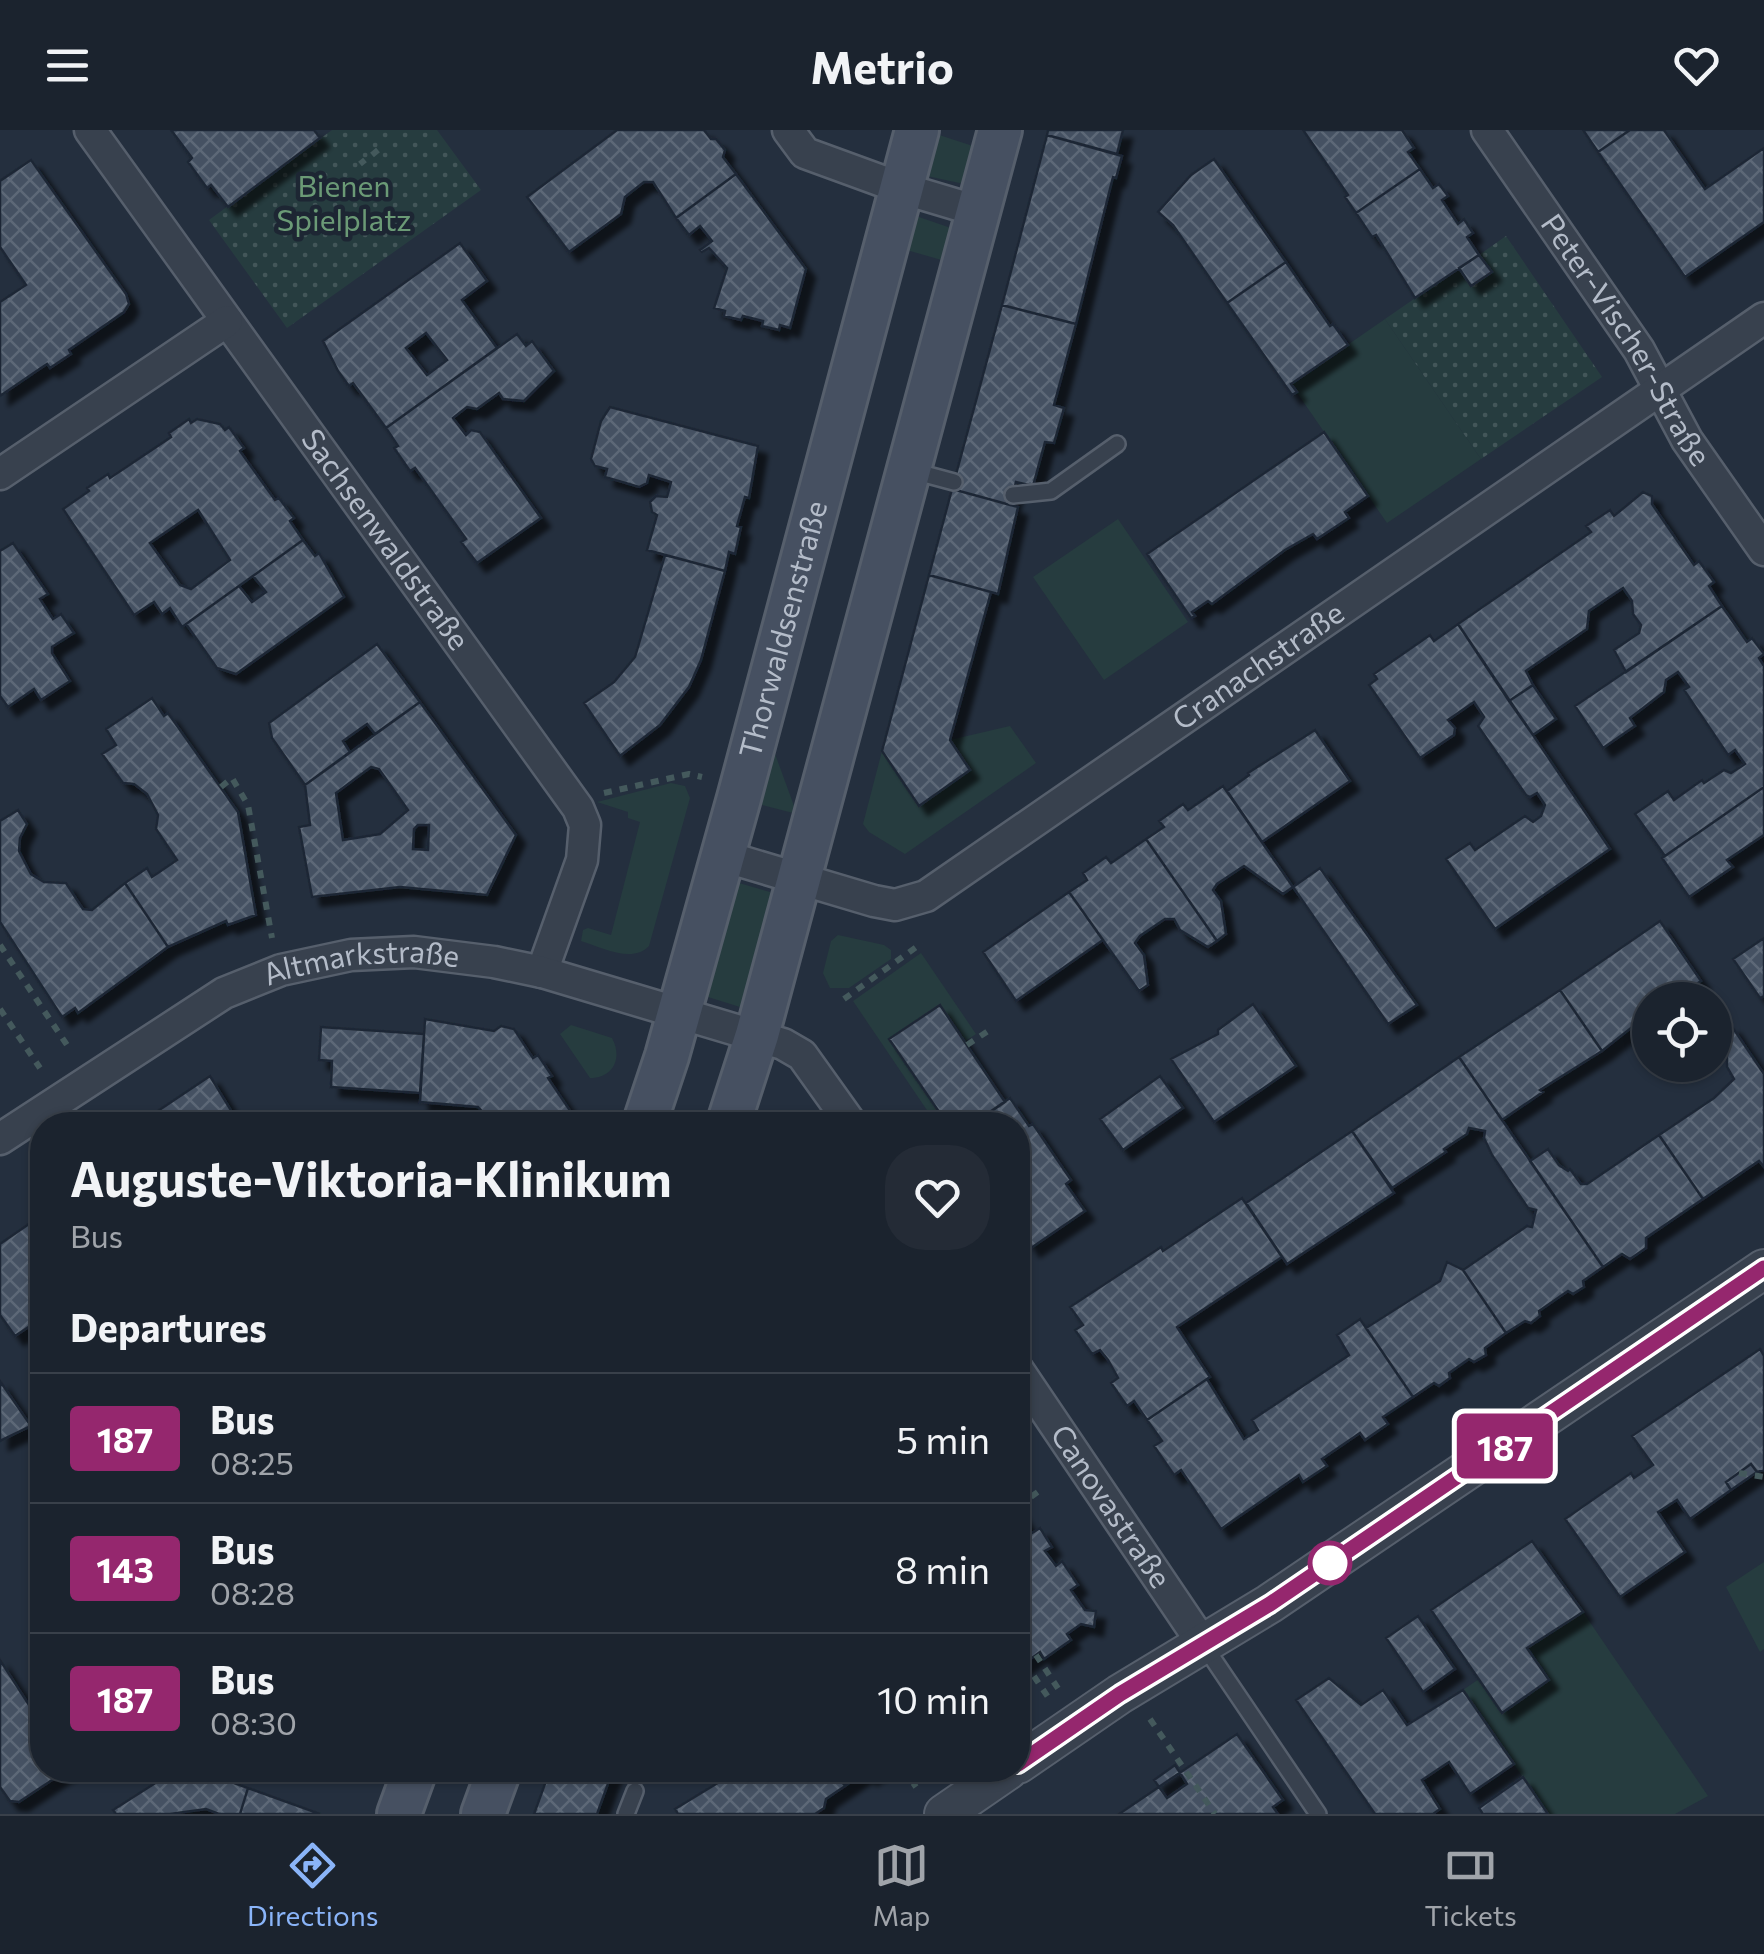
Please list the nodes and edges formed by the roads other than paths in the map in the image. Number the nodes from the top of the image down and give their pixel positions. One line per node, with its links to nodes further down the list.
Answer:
1 (90, 130): 9 (street, Sachsenwaldstraße)
2 (788, 130): 6 (street)
3 (917, 130): 6 (main road, Thorwaldsenstraße)
4 (1000, 130): 7 (main road)
5 (1487, 130): 10 (street, Peter-Vischer-Straße)
6 (902, 188): 7 (street); 17 (main road, Thorwaldsenstraße)
7 (978, 211): 12 (main road)
8 (1764, 318): 10 (street, Cranachstraße)
9 (227, 321): 13 (street); 19 (street, Sachsenwaldstraße)
10 (1660, 390): 16 (street, Peter-Vischer-Straße); 18 (street, Cranachstraße)
11 (1116, 444): 15 (lane)
12 (909, 470): 14 (lane); 18 (main road)
13 (0, 474)
14 (954, 482)
15 (1013, 495)
16 (1764, 550)
17 (722, 856): 18 (street, Cranachstraße); 20 (main road, Thorwaldsenstraße)
18 (800, 878): 21 (main road)
19 (542, 972): 20 (street, Altmarkstraße); 22 (street, Altmarkstraße)
20 (680, 1013): 21 (street, Altmarkstraße); 23 (main road, Thorwaldsenstraße)
21 (757, 1035): 24 (main road); 25 (street)
22 (41, 1112)
23 (648, 1112)
24 (732, 1112)
25 (843, 1112)
26 (30, 1119): 27 (street, Altmarkstraße)
27 (0, 1139)
28 (1764, 1269): 30 (street)
29 (1030, 1388): 30 (street, Canovastraße)
30 (1203, 1644): 31 (street); 40 (lane)
31 (1030, 1756)
32 (411, 1782): 36 (main road)
33 (495, 1782): 37 (main road)
34 (991, 1782): 39 (street)
35 (635, 1791): 38 (lane)
36 (399, 1814)
37 (484, 1814)
38 (626, 1814)
39 (944, 1814)
40 (1318, 1814)

